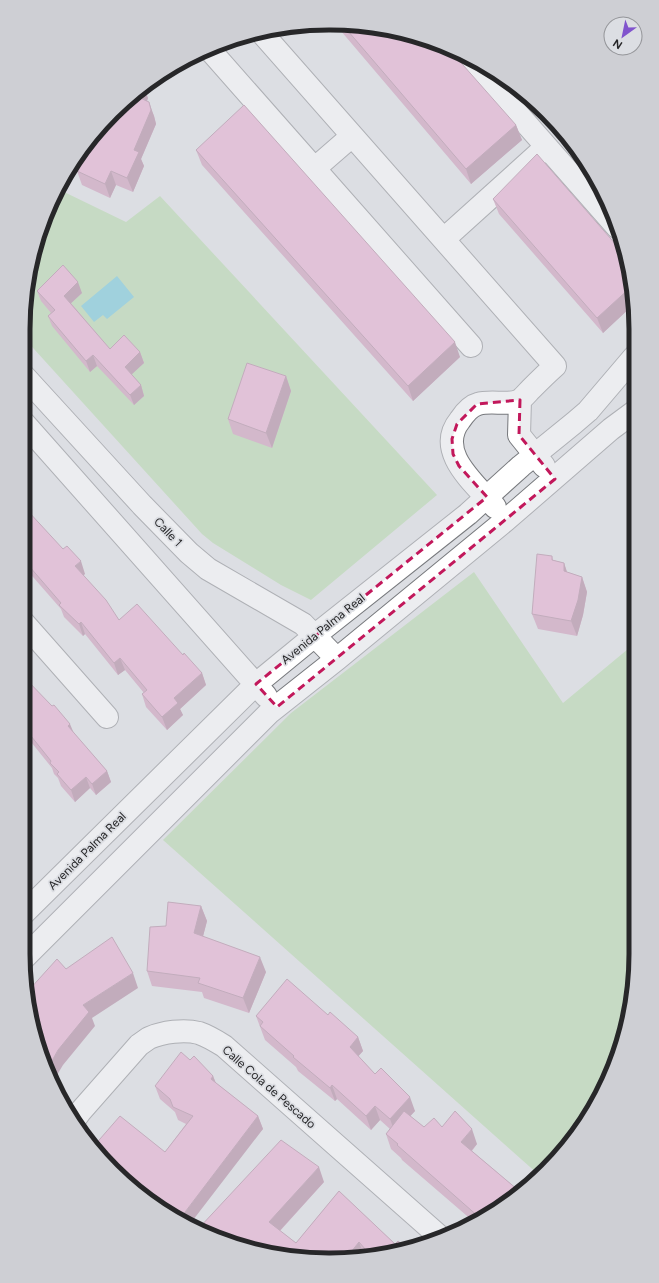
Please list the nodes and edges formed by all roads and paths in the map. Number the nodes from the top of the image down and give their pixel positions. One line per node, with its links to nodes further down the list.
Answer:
1 (266, 37): 4 (street)
2 (213, 54): 6 (street)
3 (479, 70): 5 (street)
4 (352, 136): 6 (street); 8 (street)
5 (546, 147): 7 (street); 8 (street)
6 (314, 169): 9 (street)
7 (606, 214)
8 (444, 239): 12 (street)
9 (471, 346)
10 (629, 363): 15 (street, Avenida Palma Real)
11 (30, 383): 20 (street, Calle 1)
12 (520, 400): 15 (street); 17 (street)
13 (629, 415): 16 (street)
14 (30, 430): 22 (street)
15 (535, 455): 16 (street); 17 (street, Avenida Palma Real)
16 (555, 479): 18 (street)
17 (486, 497): 18 (street); 20 (street, Avenida Palma Real)
18 (506, 520): 21 (street)
19 (30, 630): 24 (street)
20 (315, 636): 21 (street, Calle 1); 22 (street, Avenida Palma Real)
21 (337, 659): 23 (street)
22 (256, 684): 23 (street); 25 (street, Avenida Palma Real)
23 (276, 707): 26 (street)
24 (107, 717)
25 (30, 907)
26 (30, 952)
27 (77, 1116): 28 (street, Calle Cola de Pescado)
28 (436, 1233)

